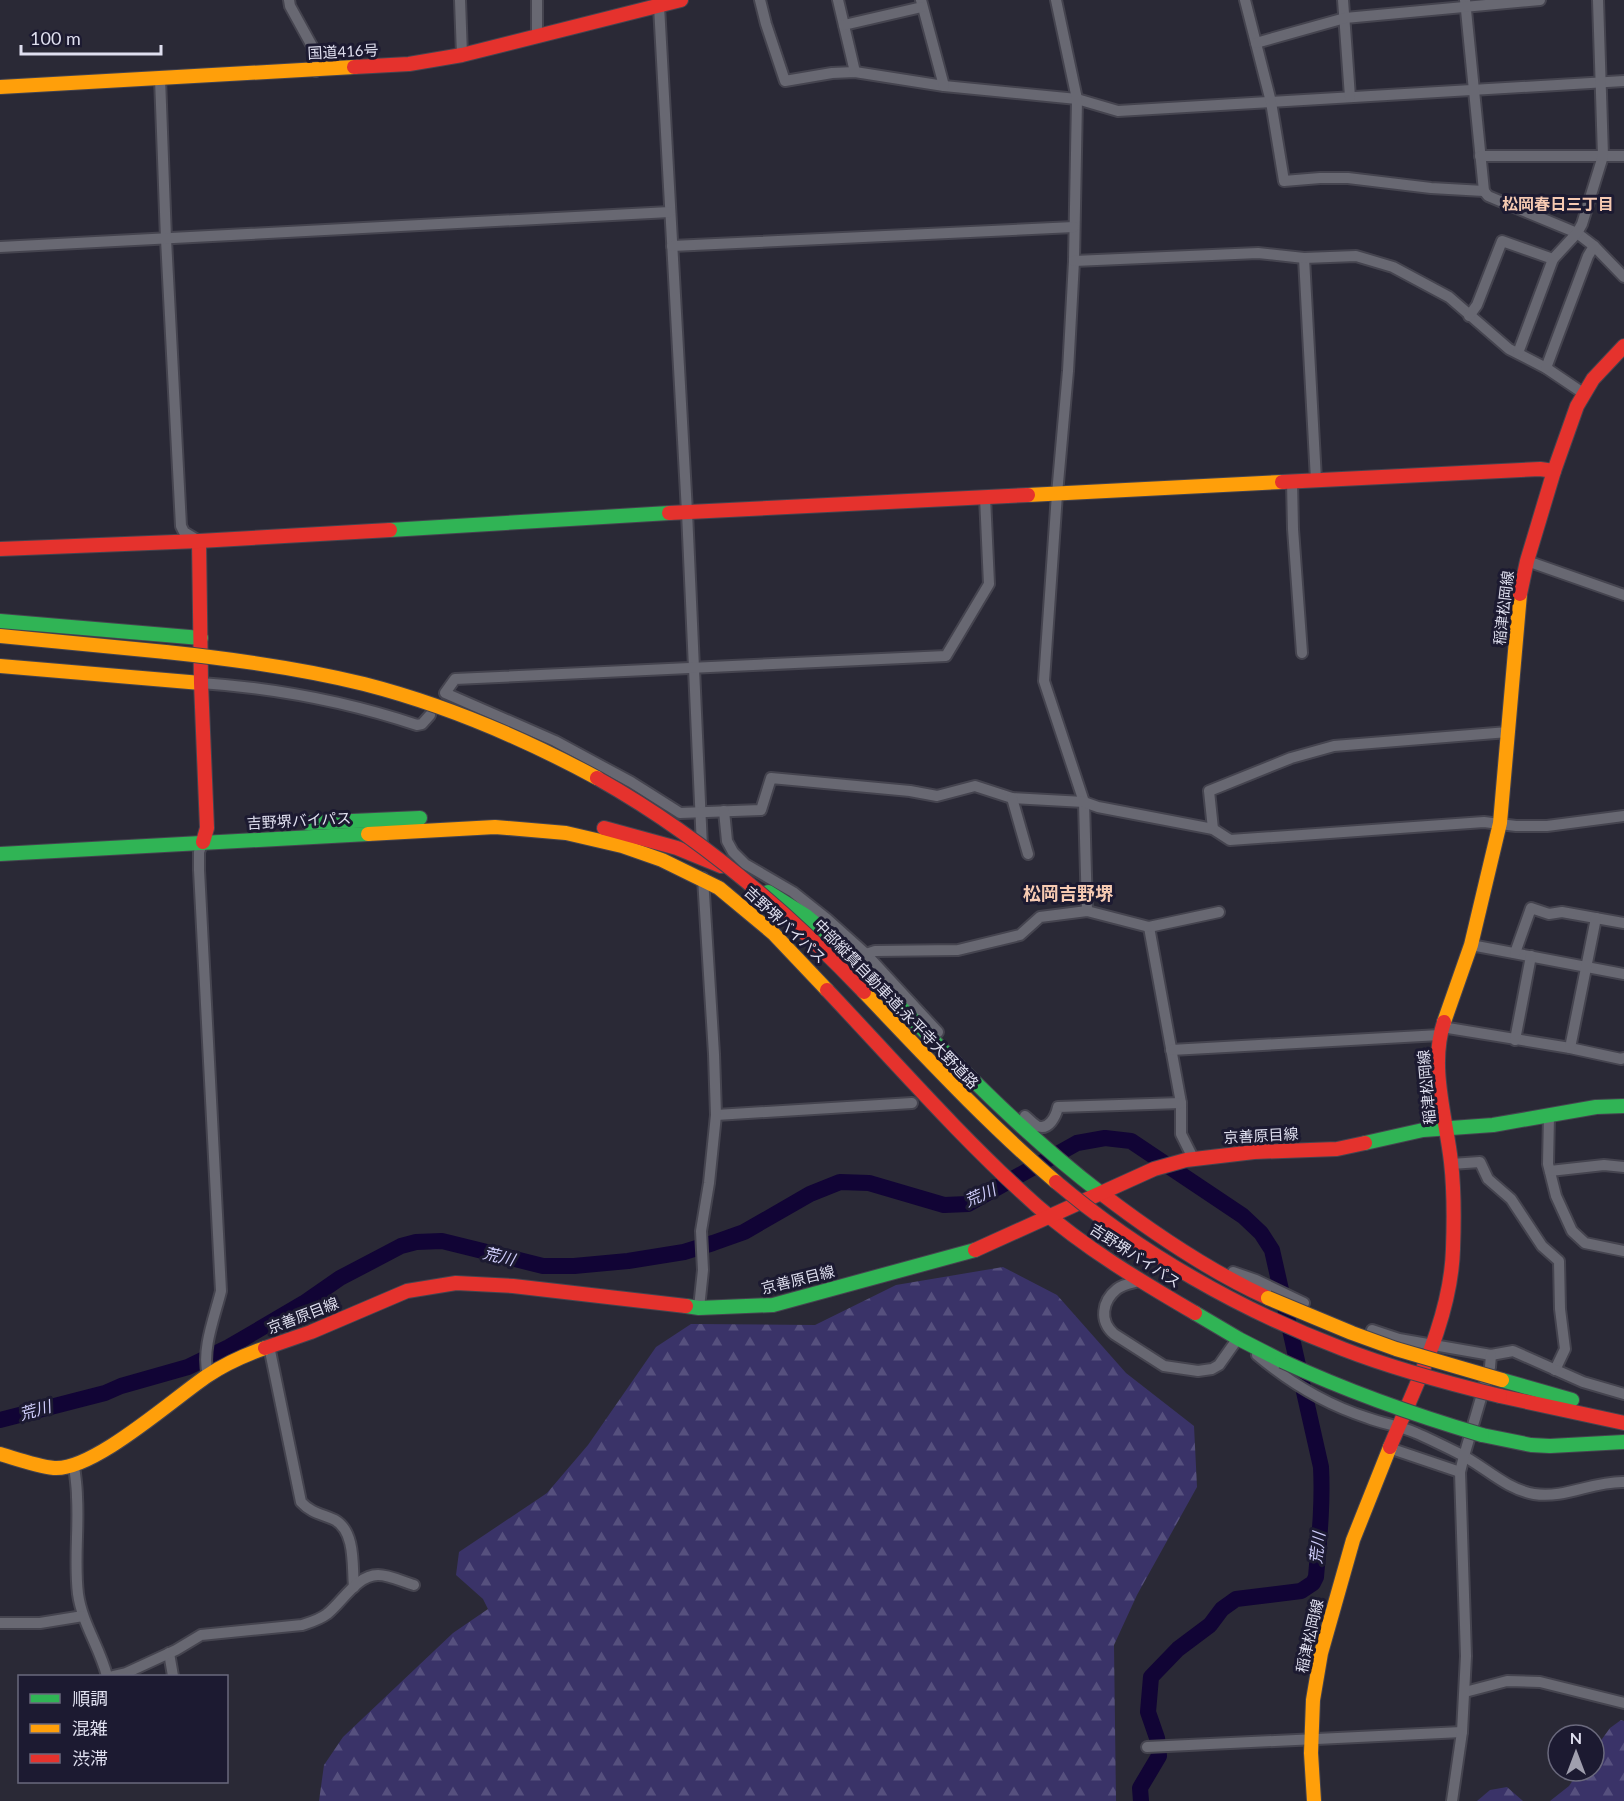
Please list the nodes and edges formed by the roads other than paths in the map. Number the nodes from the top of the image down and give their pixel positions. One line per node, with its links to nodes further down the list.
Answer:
1 (289, 0): 20 (street)
2 (460, 0): 19 (street)
3 (537, 0): 17 (street)
4 (681, 0): 14 (main road, 国道416号)
5 (760, 0): 21 (street)
6 (838, 0): 16 (street)
7 (1056, 0): 29 (street)
8 (1245, 0): 18 (street)
9 (1342, 0): 15 (street)
10 (1540, 0): 13 (street)
11 (1598, 0): 24 (street)
12 (921, 3): 16 (street); 25 (street)
13 (1466, 4): 15 (street); 27 (street)
14 (658, 6): 17 (main road, 国道416号); 35 (street)
15 (1345, 18): 18 (street); 28 (street)
16 (844, 25): 21 (street)
17 (537, 36): 19 (main road, 国道416号)
18 (1256, 43): 30 (street)
19 (462, 55): 20 (main road, 国道416号)
20 (316, 70): 22 (main road, 国道416号)
21 (855, 72): 25 (street)
22 (160, 78): 26 (main road, 国道416号); 38 (street)
23 (1624, 81): 24 (street)
24 (1600, 83): 27 (street); 32 (street)
25 (944, 86): 29 (street)
26 (0, 87)
27 (1474, 90): 28 (street); 31 (street)
28 (1350, 97): 30 (street)
29 (1077, 99): 30 (street); 36 (street)
30 (1271, 102): 34 (street)
31 (1480, 156): 32 (street); 34 (street)
32 (1603, 156): 33 (street); 37 (street)
33 (1624, 156)
34 (1484, 191): 37 (street)
35 (670, 213): 38 (street); 39 (street)
36 (1074, 227): 39 (street); 44 (street)
37 (1577, 232): 40 (street); 43 (street)
38 (166, 239): 41 (street); 57 (street)
39 (672, 246): 56 (street)
40 (1594, 246): 45 (street); 49 (street)
41 (0, 248)
42 (1305, 258): 44 (street); 46 (street); 52 (street)
43 (1553, 259): 46 (street); 48 (street)
44 (1074, 261): 54 (street)
45 (1624, 277)
46 (1470, 316): 48 (street)
47 (1624, 346): 50 (main road, 稲津松岡線)
48 (1518, 353): 49 (street)
49 (1546, 368): 50 (street)
50 (1583, 393): 51 (main road, 稲津松岡線)
51 (1554, 471): 52 (main road); 59 (main road, 稲津松岡線)
52 (1316, 480): 53 (main road)
53 (1292, 481): 54 (main road); 66 (street)
54 (1057, 494): 55 (main road); 73 (street)
55 (985, 497): 56 (main road); 68 (street)
56 (687, 512): 57 (main road); 68 (street)
57 (199, 541): 58 (main road); 63 (main road)
58 (0, 549)
59 (1527, 561): 60 (street); 71 (main road, 稲津松岡線)
60 (1624, 595)
61 (0, 621): 63 (main road)
62 (0, 636): 65 (main road, 中部縦貫自動車道;永平寺大野道路)
63 (201, 638): 69 (main road)
64 (0, 644): 65 (main road, 中部縦貫自動車道;永平寺大野道路)
65 (130, 649): 131 (main road, 中部縦貫自動車道;永平寺大野道路, bridge)
66 (1302, 653)
67 (0, 666): 69 (main road)
68 (694, 669): 75 (street); 75 (street)
69 (201, 683): 70 (street); 83 (main road)
70 (430, 715)
71 (1508, 732): 79 (main road, 稲津松岡線); 81 (street)
72 (1012, 798): 73 (street); 74 (street); 86 (street)
73 (1084, 802): 81 (street); 89 (street)
74 (724, 811): 75 (street); 96 (street)
75 (701, 812): 87 (street)
76 (517, 815): 80 (main road, 吉野堺バイパス)
77 (1624, 816): 79 (street)
78 (559, 819): 87 (main road, 吉野堺バイパス)
79 (1500, 823): 81 (street); 94 (main road, 稲津松岡線)
80 (289, 824)
81 (1213, 830)
82 (147, 832): 84 (main road)
83 (206, 832): 85 (main road, 吉野堺バイパス); 88 (main road, 吉野堺バイパス); 128 (street)
84 (112, 834)
85 (0, 854)
86 (1028, 854)
87 (703, 857): 88 (street); 115 (main road, 吉野堺バイパス)
88 (703, 880): 108 (street); 116 (main road, 吉野堺バイパス)
89 (1087, 911): 93 (street); 96 (street)
90 (1219, 912): 93 (street)
91 (1596, 918): 92 (street); 95 (street); 98 (street)
92 (1624, 923)
93 (1149, 927): 103 (street)
94 (1472, 945): 95 (street); 100 (main road, 稲津松岡線)
95 (1515, 953): 97 (street)
96 (866, 954): 106 (street)
97 (1531, 956): 98 (street); 101 (street)
98 (1586, 967): 99 (street); 102 (street)
99 (1624, 974)
100 (1441, 1031): 101 (street); 103 (street); 110 (main road, 稲津松岡線)
101 (1515, 1040): 102 (street)
102 (1570, 1048): 104 (street)
103 (1171, 1050): 106 (street)
104 (1624, 1058)
105 (912, 1103): 108 (street)
106 (1181, 1103): 111 (street)
107 (1624, 1106): 109 (main road, 京善原目線)
108 (716, 1115): 120 (street)
109 (1549, 1115): 110 (main road, 京善原目線); 114 (street)
110 (1447, 1130): 111 (main road, 京善原目線); 112 (main road, 稲津松岡線)
111 (1193, 1158): 115 (main road, 京善原目線)
112 (1451, 1164): 123 (main road, 稲津松岡線); 127 (street)
113 (1624, 1167): 114 (street)
114 (1550, 1171): 117 (street)
115 (1100, 1192): 116 (main road, 京善原目線); 118 (main road, 吉野堺バイパス)
116 (1050, 1216): 119 (main road, 吉野堺バイパス); 120 (main road, 京善原目線)
117 (1624, 1251)
118 (1205, 1262): 123 (street); 130 (main road, 吉野堺バイパス, bridge)
119 (1139, 1281): 121 (main road, 吉野堺バイパス); 122 (street)
120 (699, 1308): 124 (main road, 京善原目線)
121 (1206, 1320): 122 (street); 126 (main road, 吉野堺バイパス)
122 (1236, 1341): 126 (street)
123 (1432, 1344): 125 (street); 132 (main road, 稲津松岡線)
124 (270, 1346): 128 (main road, 京善原目線); 141 (street)
125 (1491, 1355): 127 (street); 136 (street)
126 (1281, 1367): 132 (street); 133 (main road, 吉野堺バイパス, bridge)
127 (1555, 1370): 129 (street)
128 (207, 1371): 137 (main road, 京善原目線)
129 (1624, 1394)
130 (1624, 1411)
131 (1624, 1423)
132 (1398, 1427): 134 (main road, 稲津松岡線); 136 (street)
133 (1624, 1442)
134 (1389, 1448): 138 (street); 151 (main road, 稲津松岡線)
135 (0, 1454): 137 (main road, 京善原目線)
136 (1464, 1456): 138 (street); 139 (street)
137 (74, 1465): 142 (street)
138 (1460, 1472): 148 (street)
139 (1624, 1482)
140 (414, 1586): 141 (street)
141 (354, 1587): 144 (street)
142 (82, 1616): 143 (street); 145 (street)
143 (0, 1623)
144 (169, 1653): 146 (street); 147 (street)
145 (106, 1675)
146 (120, 1675)
147 (173, 1675)
148 (1465, 1692): 149 (street); 150 (street)
149 (1624, 1703)
150 (1462, 1732): 151 (street); 154 (street)
151 (1312, 1739): 152 (street); 153 (main road, 稲津松岡線)
152 (1147, 1748)
153 (1314, 1801)
154 (1452, 1801)

